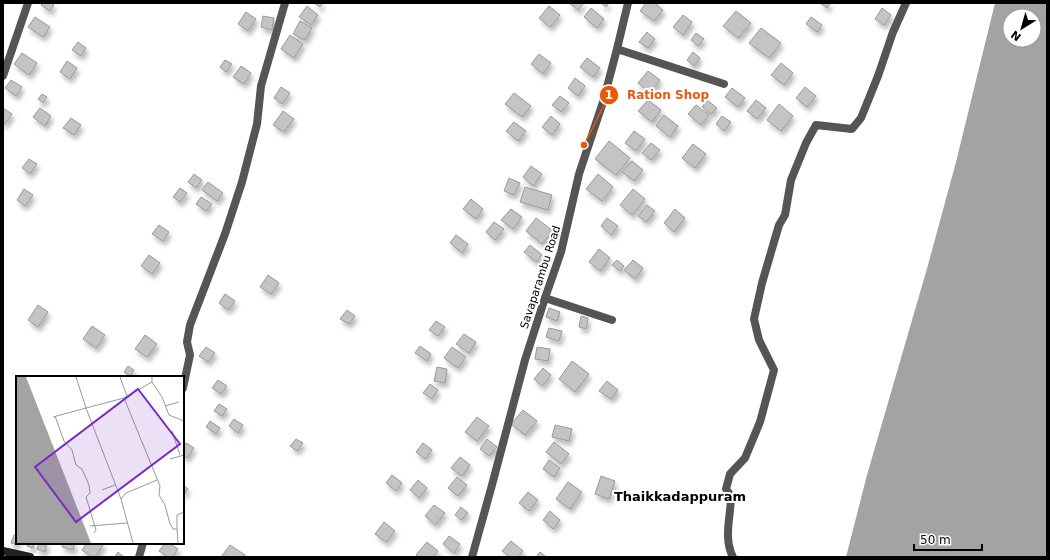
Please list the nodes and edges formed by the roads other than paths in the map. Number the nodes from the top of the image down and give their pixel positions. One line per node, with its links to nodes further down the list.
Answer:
1 (28, 3): 6 (street)
2 (285, 3): 10 (street)
3 (628, 3): 5 (street, Savaparambu Road)
4 (906, 3): 16 (street)
5 (618, 49): 7 (street); 8 (street, Savaparambu Road)
6 (3, 76)
7 (724, 84)
8 (544, 298): 9 (street); 15 (street, Savaparambu Road)
9 (612, 320)
10 (184, 383)
11 (143, 544): 14 (street)
12 (3, 551): 13 (main road)
13 (30, 557)
14 (139, 557)
15 (472, 557)
16 (733, 557)

